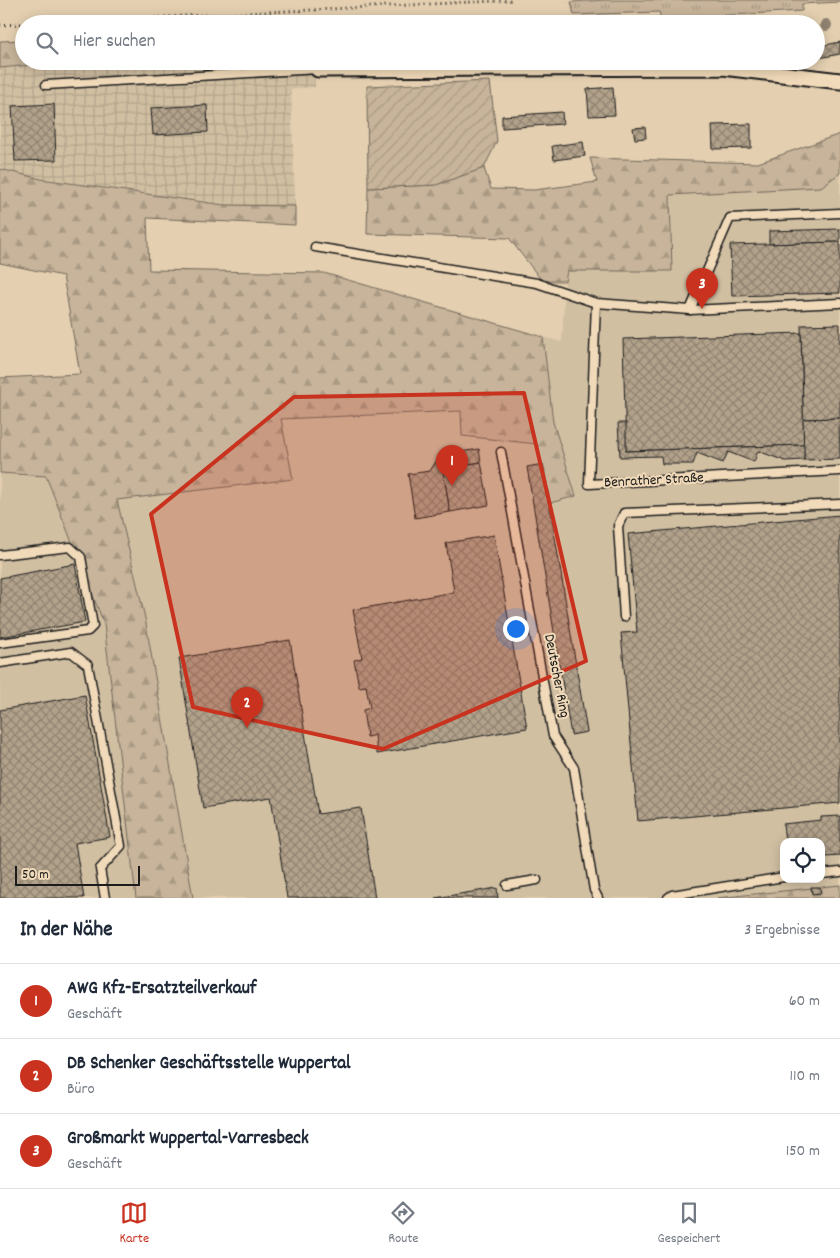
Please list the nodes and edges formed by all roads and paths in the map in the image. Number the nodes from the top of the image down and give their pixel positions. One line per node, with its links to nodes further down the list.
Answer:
1 (514, 0): 2 (path)
2 (193, 15)
3 (15, 23): 4 (path)
4 (0, 24)
5 (301, 70): 8 (lane)
6 (748, 70): 7 (street)
7 (840, 81)
8 (46, 85)
9 (840, 213): 13 (lane)
10 (315, 247): 11 (lane)
11 (596, 303): 13 (lane); 15 (lane, Benrather Straße)
12 (840, 303): 13 (lane)
13 (690, 310)
14 (501, 452): 27 (lane, Deutscher Ring)
15 (840, 471)
16 (840, 504): 18 (lane)
17 (0, 555): 19 (lane)
18 (624, 618)
19 (0, 643)
20 (0, 663): 26 (lane)
21 (840, 872): 22 (lane)
22 (825, 874)
23 (780, 878): 28 (lane)
24 (537, 880): 25 (lane)
25 (507, 885)
26 (105, 898)
27 (598, 898)
28 (668, 898)

